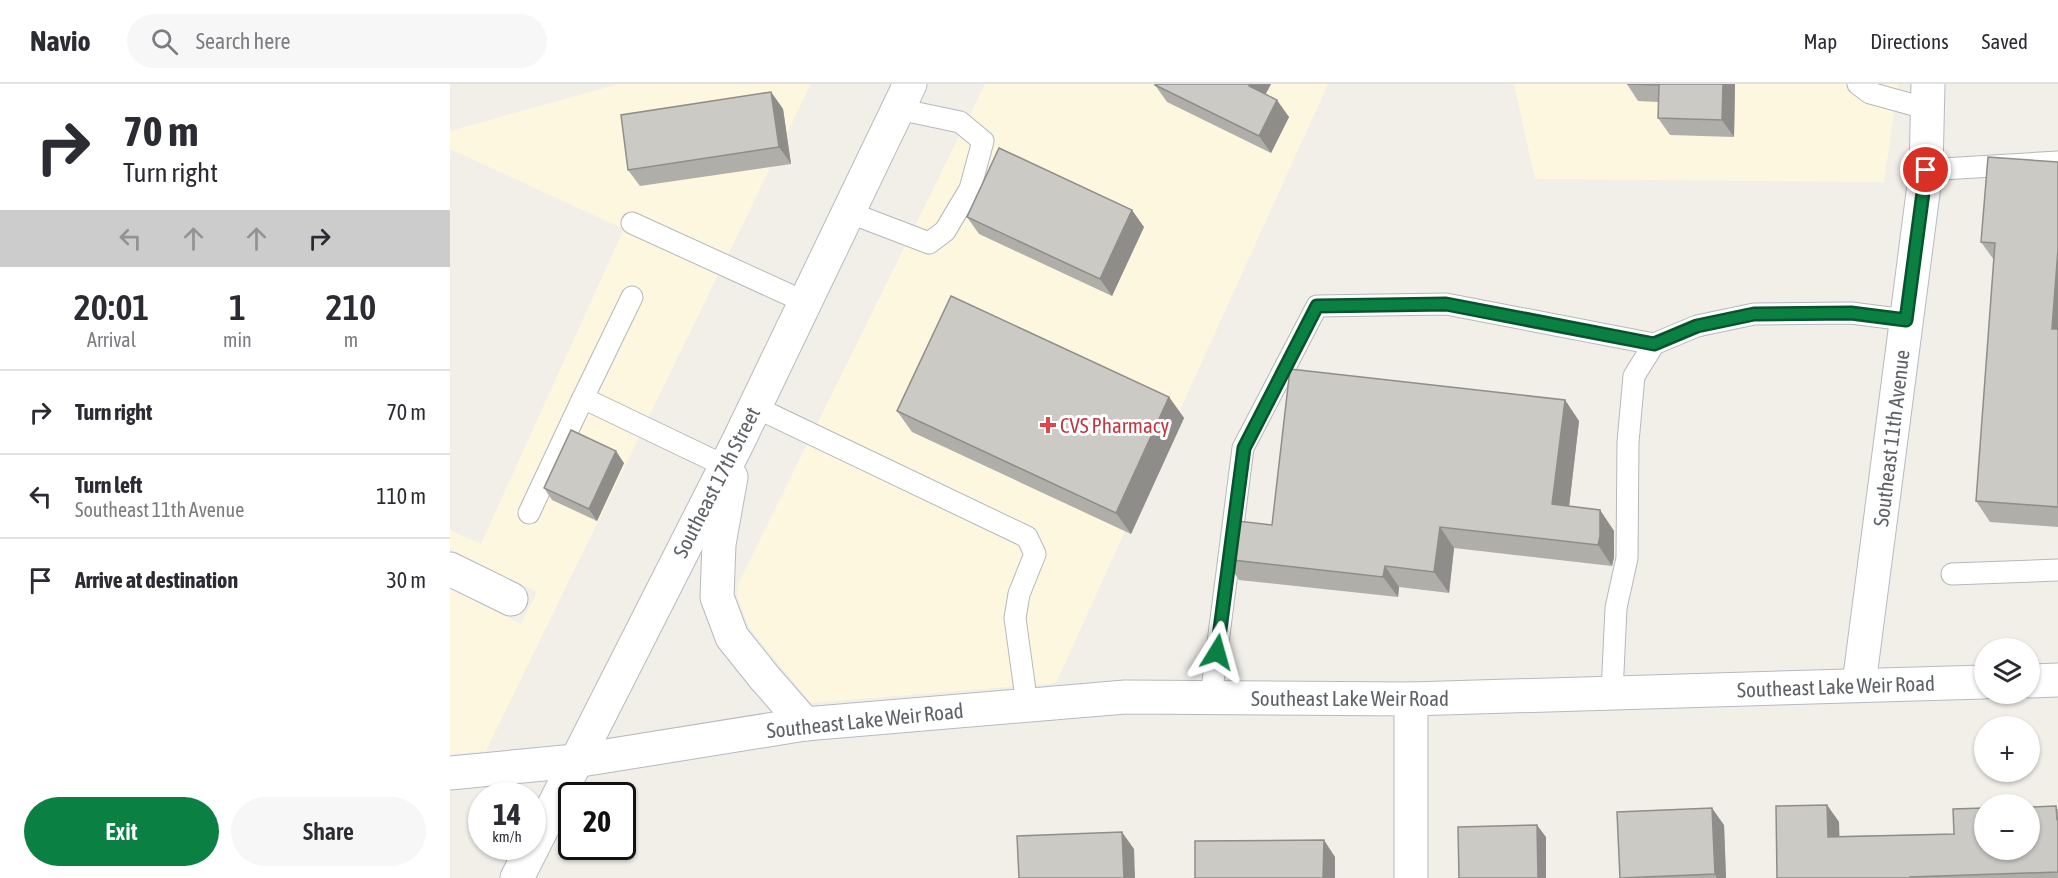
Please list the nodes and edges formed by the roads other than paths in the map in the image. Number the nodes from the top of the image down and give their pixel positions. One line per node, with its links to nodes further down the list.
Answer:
1 (1858, 84): 3 (lane)
2 (904, 96): 6 (main road, Southeast 17th Street); 6 (lane)
3 (1928, 96): 5 (main road, Southeast 11th Avenue)
4 (2058, 162): 5 (lane)
5 (1926, 170): 10 (main road, Southeast 11th Avenue)
6 (848, 212): 9 (main road, Southeast 17th Street)
7 (632, 223): 9 (lane)
8 (632, 297): 12 (lane)
9 (805, 302): 13 (main road, Southeast 17th Street)
10 (1906, 320): 11 (lane); 23 (main road, Southeast 11th Avenue)
11 (1654, 344): 24 (lane); 25 (lane)
12 (583, 398): 14 (lane); 15 (lane)
13 (755, 406): 14 (main road, Southeast 17th Street); 27 (lane)
14 (731, 454): 28 (main road); 29 (main road, Southeast 17th Street)
15 (529, 513)
16 (450, 569): 19 (main road)
17 (2058, 570): 18 (lane)
18 (1952, 574)
19 (511, 599)
20 (2058, 680): 21 (main road)
21 (2040, 681)
22 (1974, 682): 23 (main road, Southeast Lake Weir Road)
23 (1859, 684): 24 (main road, Southeast Lake Weir Road)
24 (1612, 693): 26 (main road, Southeast Lake Weir Road)
25 (1211, 697): 26 (main road, Southeast Lake Weir Road); 27 (main road, Southeast Lake Weir Road)
26 (1411, 699): 32 (main road)
27 (1027, 705): 28 (main road, Southeast Lake Weir Road)
28 (805, 724): 29 (main road, Southeast Lake Weir Road)
29 (575, 761): 30 (main road, Southeast Lake Weir Road); 31 (main road, Southeast 17th Street)
30 (450, 773)
31 (517, 878)
32 (1411, 878)

